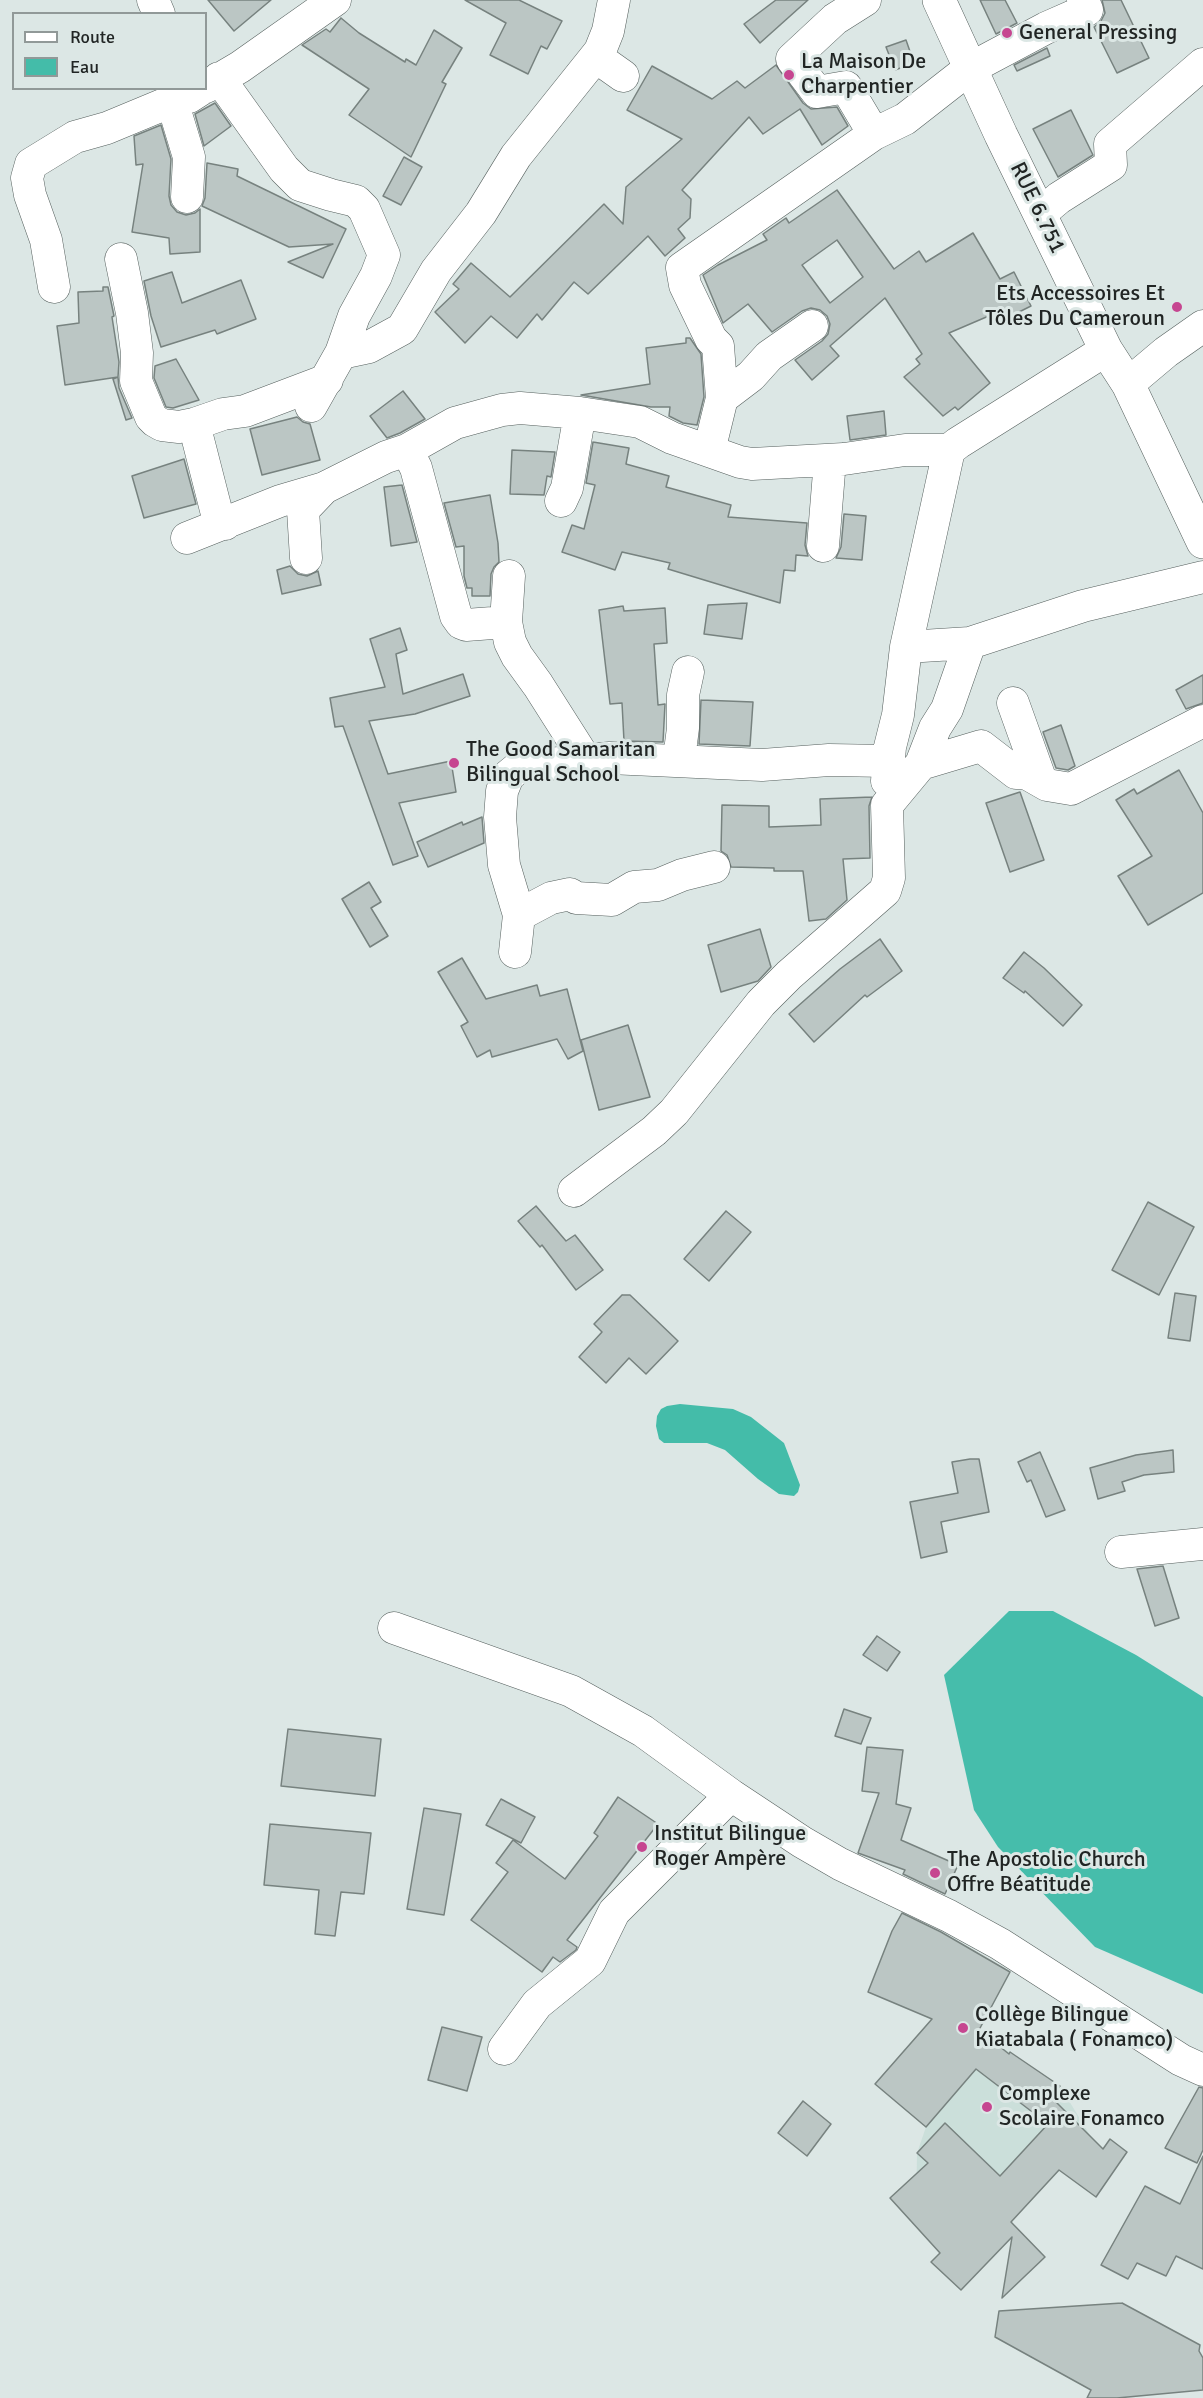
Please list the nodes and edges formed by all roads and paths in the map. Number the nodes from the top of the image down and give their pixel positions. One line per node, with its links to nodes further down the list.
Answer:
1 (335, 0): 10 (street)
2 (614, 0): 6 (street)
3 (865, 0): 12 (street)
4 (939, 0): 8 (main road, RUE 6.751)
5 (1083, 0): 8 (street)
6 (600, 51): 9 (street); 20 (street)
7 (1203, 64): 14 (street)
8 (969, 69): 12 (street); 14 (main road, RUE 6.751)
9 (622, 76)
10 (207, 84)
11 (196, 90): 13 (street); 16 (street); 20 (street)
12 (874, 134): 22 (street)
13 (187, 197)
14 (1040, 214): 19 (main road, RUE 6.751)
15 (121, 259): 24 (street)
16 (54, 287)
17 (812, 326): 22 (street)
18 (1203, 326): 21 (street)
19 (1106, 350): 21 (main road, RUE 6.751); 26 (street)
20 (326, 380): 24 (street)
21 (1128, 384): 33 (main road, RUE 6.751)
22 (723, 398): 27 (street)
23 (580, 412): 25 (street); 27 (street); 30 (street)
24 (194, 424): 31 (street)
25 (407, 450): 29 (street); 38 (street)
26 (950, 450): 28 (street); 40 (street)
27 (709, 451): 28 (street)
28 (830, 460): 34 (street)
29 (324, 488): 31 (street); 35 (street)
30 (561, 501)
31 (225, 524): 32 (street)
32 (187, 538)
33 (1203, 542)
34 (823, 546)
35 (306, 558)
36 (509, 576): 38 (street)
37 (1203, 577): 39 (street)
38 (506, 622): 44 (street)
39 (970, 643): 40 (street); 47 (street)
40 (906, 647): 46 (street)
41 (688, 672): 45 (street)
42 (1013, 704): 48 (street)
43 (1203, 721): 48 (street)
44 (585, 759): 45 (street); 51 (street)
45 (679, 759): 46 (street)
46 (888, 761): 49 (street)
47 (921, 764): 48 (street); 49 (street)
48 (1041, 781)
49 (886, 805): 53 (street)
50 (714, 867): 51 (street)
51 (519, 915): 52 (street)
52 (515, 952)
53 (574, 1191)
54 (1203, 1544): 55 (street)
55 (1121, 1552)
56 (394, 1628): 57 (street)
57 (731, 1795): 58 (street); 59 (street)
58 (504, 2049)
59 (1203, 2070)

